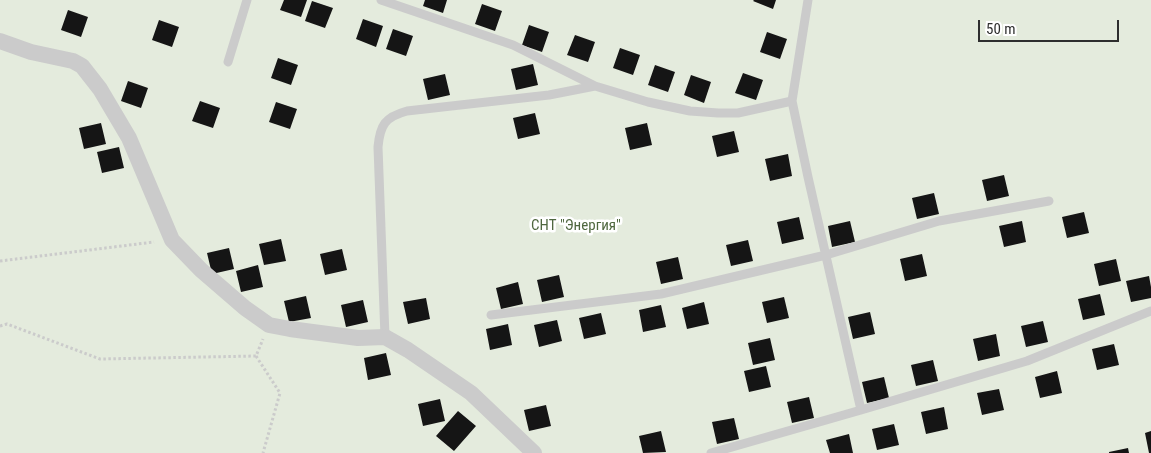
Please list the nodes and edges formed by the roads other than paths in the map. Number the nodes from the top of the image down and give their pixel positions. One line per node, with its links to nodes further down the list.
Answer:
1 (247, 0): 5 (lane)
2 (381, 0): 6 (lane)
3 (808, 0): 7 (lane)
4 (0, 41): 12 (street)
5 (228, 62)
6 (595, 86): 7 (lane); 12 (lane)
7 (792, 101): 9 (lane)
8 (1049, 201): 9 (lane)
9 (826, 255): 11 (lane); 13 (lane)
10 (1151, 311): 13 (lane)
11 (491, 315)
12 (385, 337): 14 (street)
13 (861, 410): 15 (lane)
14 (534, 453)
15 (711, 453)

